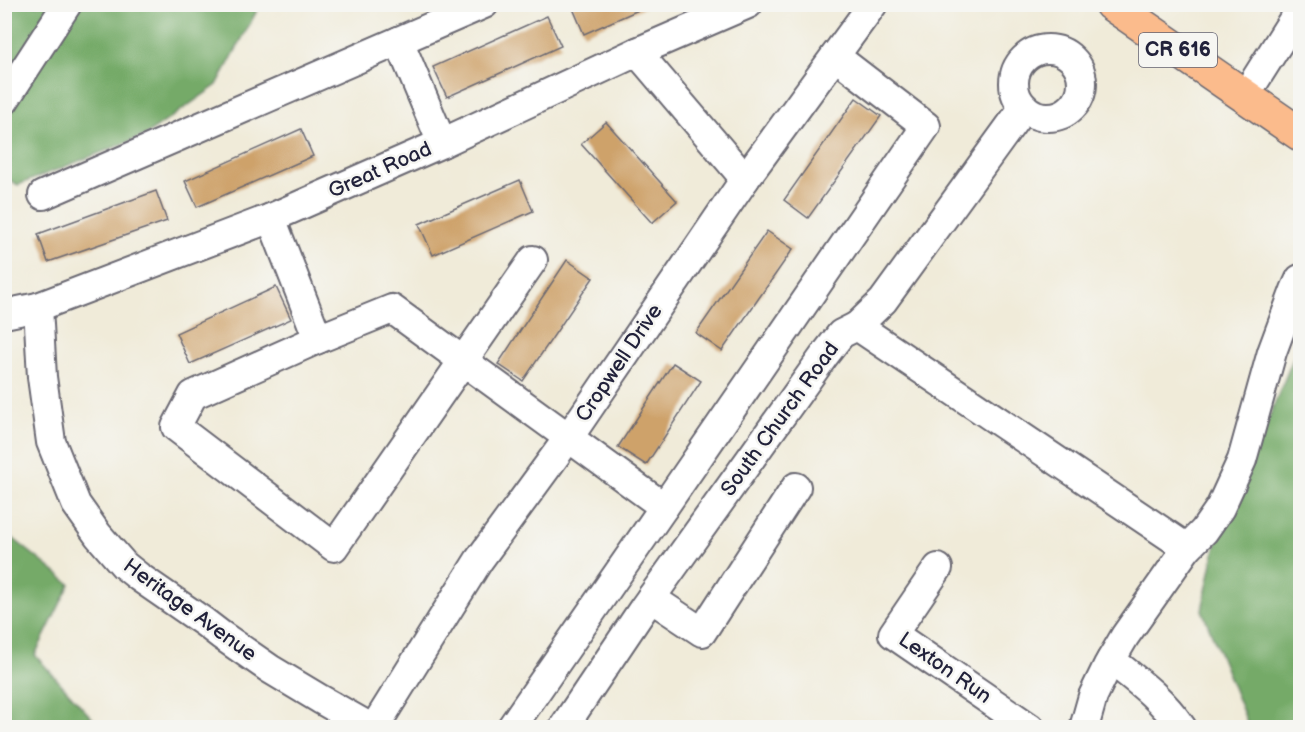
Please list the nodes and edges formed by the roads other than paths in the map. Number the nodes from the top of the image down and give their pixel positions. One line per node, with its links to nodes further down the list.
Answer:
1 (68, 4): 11 (street)
2 (484, 4): 7 (street)
3 (748, 4): 8 (street, Great Road)
4 (873, 4): 9 (street, Cropwell Drive)
5 (1121, 7): 10 (main road, CR 616)
6 (1300, 9): 10 (street)
7 (399, 41): 14 (street); 16 (street)
8 (637, 52): 14 (street, Great Road); 15 (street)
9 (835, 56): 15 (street, Cropwell Drive); 27 (street)
10 (1245, 96): 13 (main road, CR 616)
11 (4, 101)
12 (1024, 107): 22 (street)
13 (1300, 134)
14 (442, 143): 17 (street, Great Road)
15 (745, 179): 25 (street, Cropwell Drive)
16 (43, 195)
17 (271, 218): 20 (street, Great Road); 23 (street)
18 (533, 260): 24 (street)
19 (1300, 279): 28 (street)
20 (38, 307): 21 (street, Great Road); 32 (street, Heritage Avenue)
21 (4, 314)
22 (857, 326): 28 (street, South Church Road); 30 (street, South Church Road)
23 (318, 339): 24 (street); 24 (street)
24 (463, 362): 25 (street)
25 (569, 437): 27 (street); 32 (street, Cropwell Drive)
26 (796, 487): 30 (street)
27 (664, 507): 33 (street)
28 (1187, 548): 31 (street)
29 (938, 568): 35 (street, Lexton Run)
30 (651, 598): 34 (street, South Church Road)
31 (1111, 660): 36 (street); 37 (street)
32 (372, 728)
33 (511, 728)
34 (563, 728)
35 (1030, 728)
36 (1084, 728)
37 (1182, 728)

